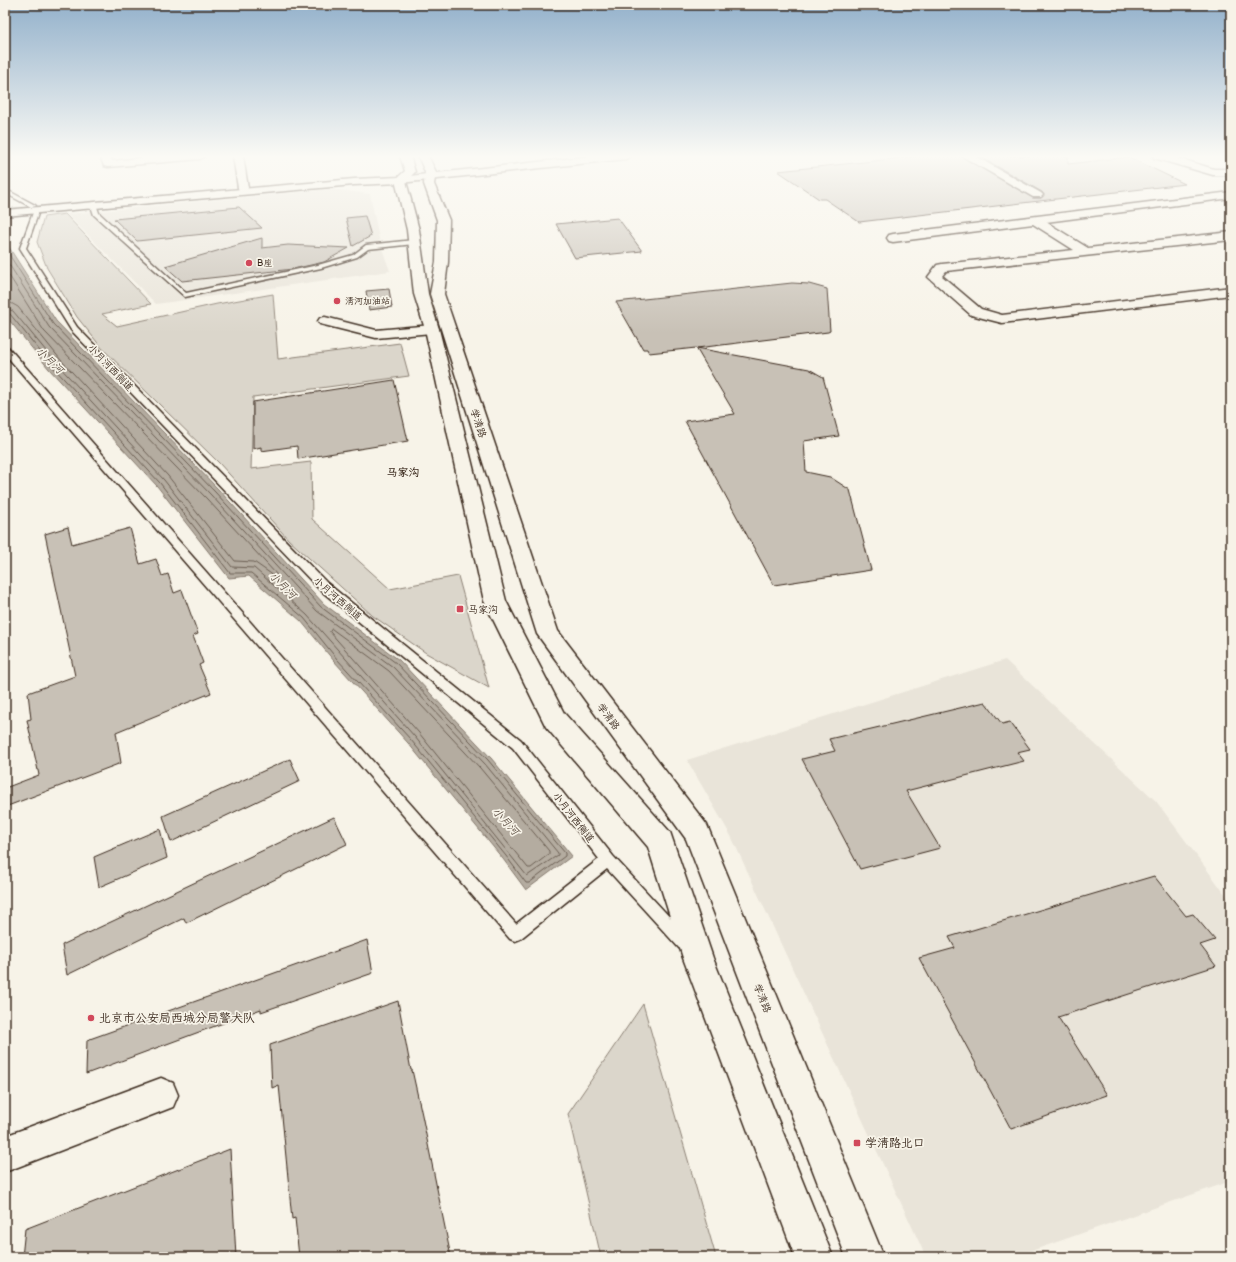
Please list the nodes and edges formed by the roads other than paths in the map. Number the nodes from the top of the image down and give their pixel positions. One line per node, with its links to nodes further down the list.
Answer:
1 (27, 215): 15 (lane, 小月河西侧道)
2 (97, 215): 9 (lane)
3 (415, 215): 9 (main road, 学清路)
4 (441, 215): 20 (main road, 学清路)
5 (1075, 215): 6 (main road)
6 (1035, 220): 8 (main road); 10 (main road)
7 (1231, 236): 10 (main road)
8 (893, 238)
9 (414, 242): 13 (main road, 学清路)
10 (1086, 252): 11 (main road)
11 (1231, 291)
12 (325, 321): 13 (main road)
13 (432, 329): 16 (main road, 学清路)
14 (5, 349): 15 (lane)
15 (608, 860): 16 (lane, 小月河西侧道)
16 (698, 958): 19 (main road, 学清路)
17 (161, 1095): 18 (main road)
18 (5, 1154)
19 (814, 1257)
20 (865, 1257)

